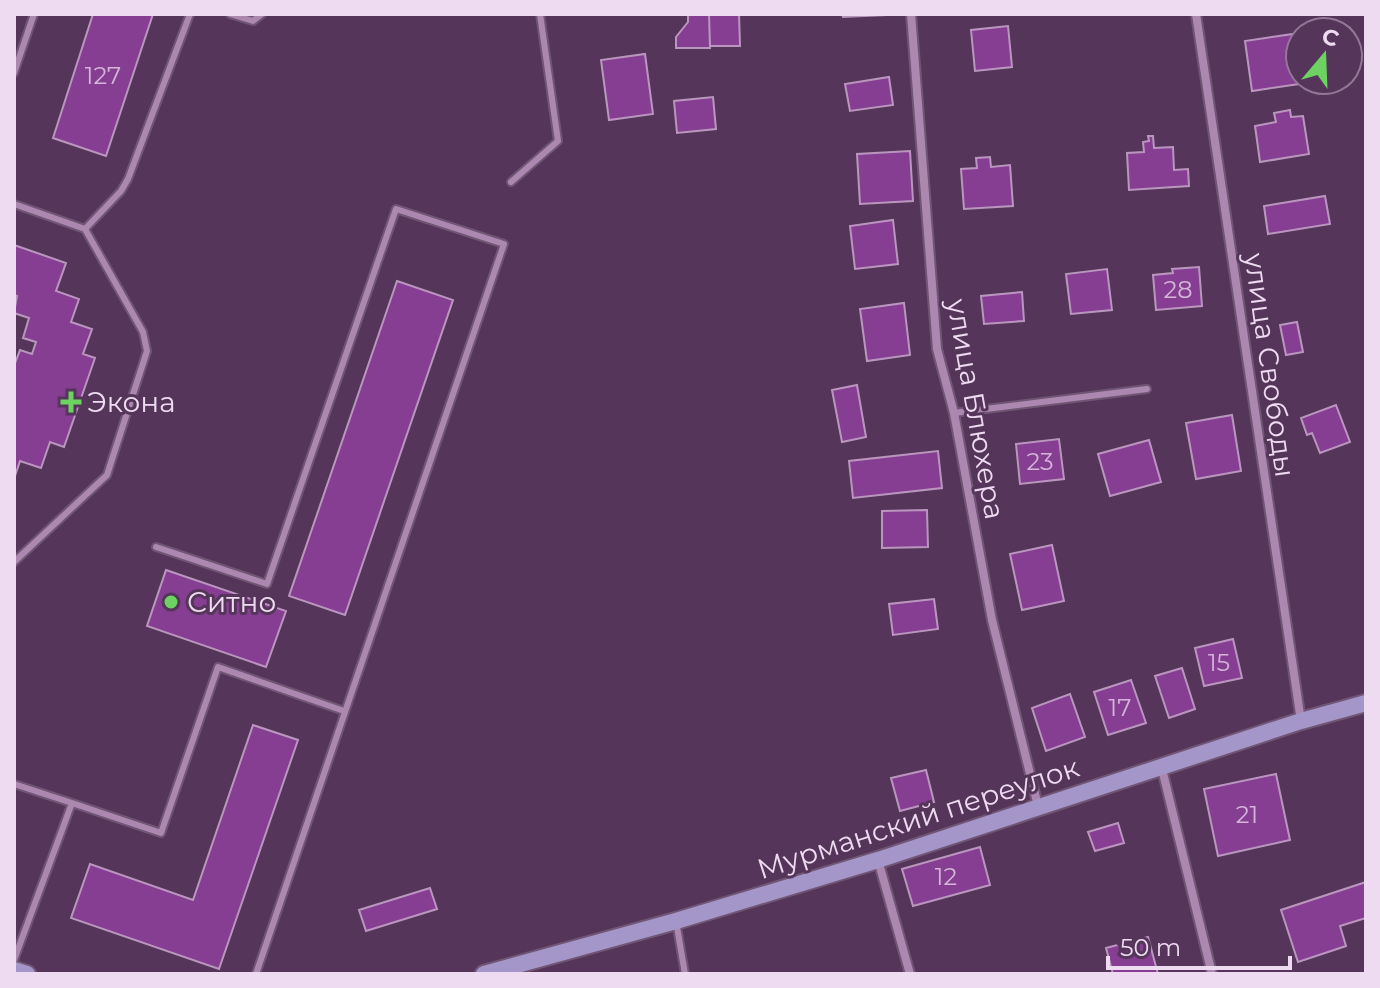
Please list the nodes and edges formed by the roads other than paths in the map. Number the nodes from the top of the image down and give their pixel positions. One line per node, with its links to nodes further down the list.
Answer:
1 (34, 14): 8 (lane)
2 (190, 14): 11 (lane)
3 (230, 14): 4 (lane)
4 (262, 14)
5 (540, 14): 9 (lane)
6 (911, 14): 13 (street, улица Блюхера)
7 (1196, 14): 18 (street, улица Свободы)
8 (14, 73)
9 (511, 182)
10 (14, 204): 11 (lane)
11 (85, 229): 15 (lane)
12 (1147, 389): 13 (lane)
13 (954, 413): 22 (street, улица Блюхера)
14 (156, 547): 17 (lane)
15 (14, 562)
16 (1366, 703): 18 (street, Мурманский переулок)
17 (344, 711): 21 (lane); 28 (lane)
18 (1301, 721): 19 (street, Мурманский переулок)
19 (1162, 769): 22 (street, Мурманский переулок); 32 (street)
20 (14, 784): 21 (lane)
21 (72, 803): 25 (lane)
22 (1038, 806): 23 (street, Мурманский переулок)
23 (878, 860): 24 (street, Мурманский переулок); 31 (street)
24 (676, 921): 29 (street, Мурманский переулок); 30 (lane)
25 (14, 960)
26 (14, 970): 27 (street)
27 (27, 974)
28 (256, 974)
29 (484, 974)
30 (685, 974)
31 (910, 974)
32 (1212, 974)

